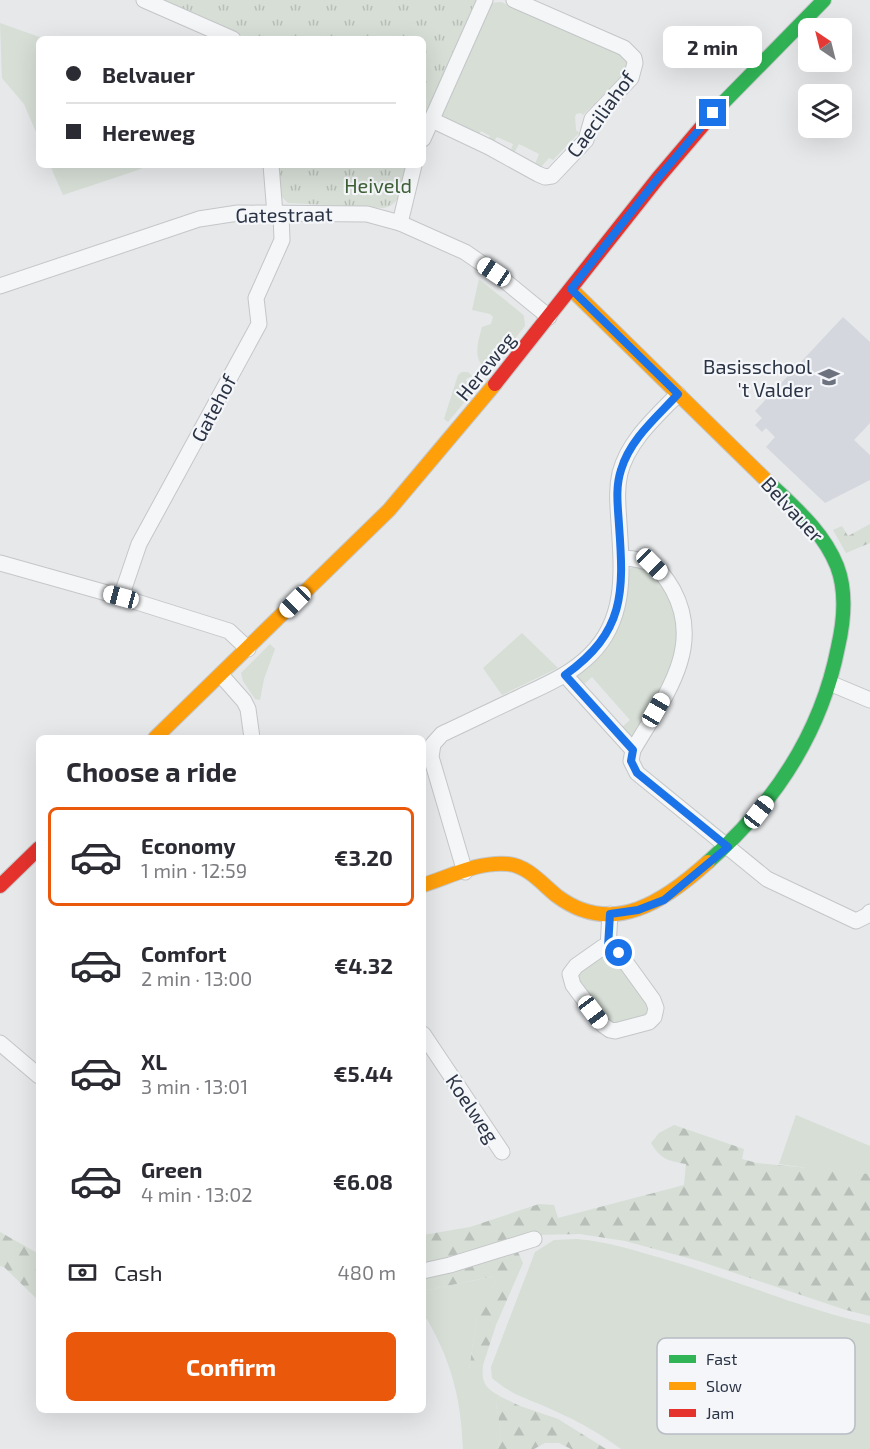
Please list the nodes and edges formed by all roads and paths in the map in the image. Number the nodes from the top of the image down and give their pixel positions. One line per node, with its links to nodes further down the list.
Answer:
1 (144, 0): 5 (street)
2 (485, 0): 6 (street)
3 (514, 0): 6 (street, Caeciliahof)
4 (824, 0): 13 (street, Hereweg)
5 (226, 36)
6 (432, 120): 7 (street)
7 (426, 133)
8 (271, 168): 10 (street, Gatehof)
9 (413, 168): 11 (street)
10 (278, 214): 11 (street, Gatestraat); 12 (street, Gatestraat); 18 (street, Gatehof)
11 (400, 223): 14 (street, Gatestraat)
12 (0, 286)
13 (571, 289): 14 (street, Hereweg); 15 (street, Belvauer)
14 (549, 317): 19 (street, Hereweg)
15 (678, 394): 16 (street); 22 (street, Belvauer)
16 (622, 558): 21 (street); 26 (street)
17 (0, 563): 18 (street)
18 (121, 597): 19 (street)
19 (248, 649): 20 (street, Hereweg)
20 (221, 675): 24 (street, Hereweg); 25 (street)
21 (565, 675): 26 (street); 29 (street)
22 (832, 684): 23 (street); 27 (street, Belvauer)
23 (870, 699)
24 (158, 735)
25 (252, 735)
26 (633, 750): 27 (street)
27 (728, 847): 33 (street, Belvauer); 34 (street)
28 (36, 851): 31 (street)
29 (465, 872): 30 (street, Belvauer); 33 (street, Belvauer)
30 (426, 884)
31 (0, 886)
32 (870, 912): 34 (street)
33 (610, 914): 36 (street)
34 (856, 921): 35 (street)
35 (870, 928)
36 (608, 947): 36 (street)
37 (426, 1038): 40 (street, Koelweg)
38 (0, 1043): 39 (street)
39 (36, 1073)
40 (502, 1152)
41 (534, 1239): 42 (street)
42 (426, 1270)

